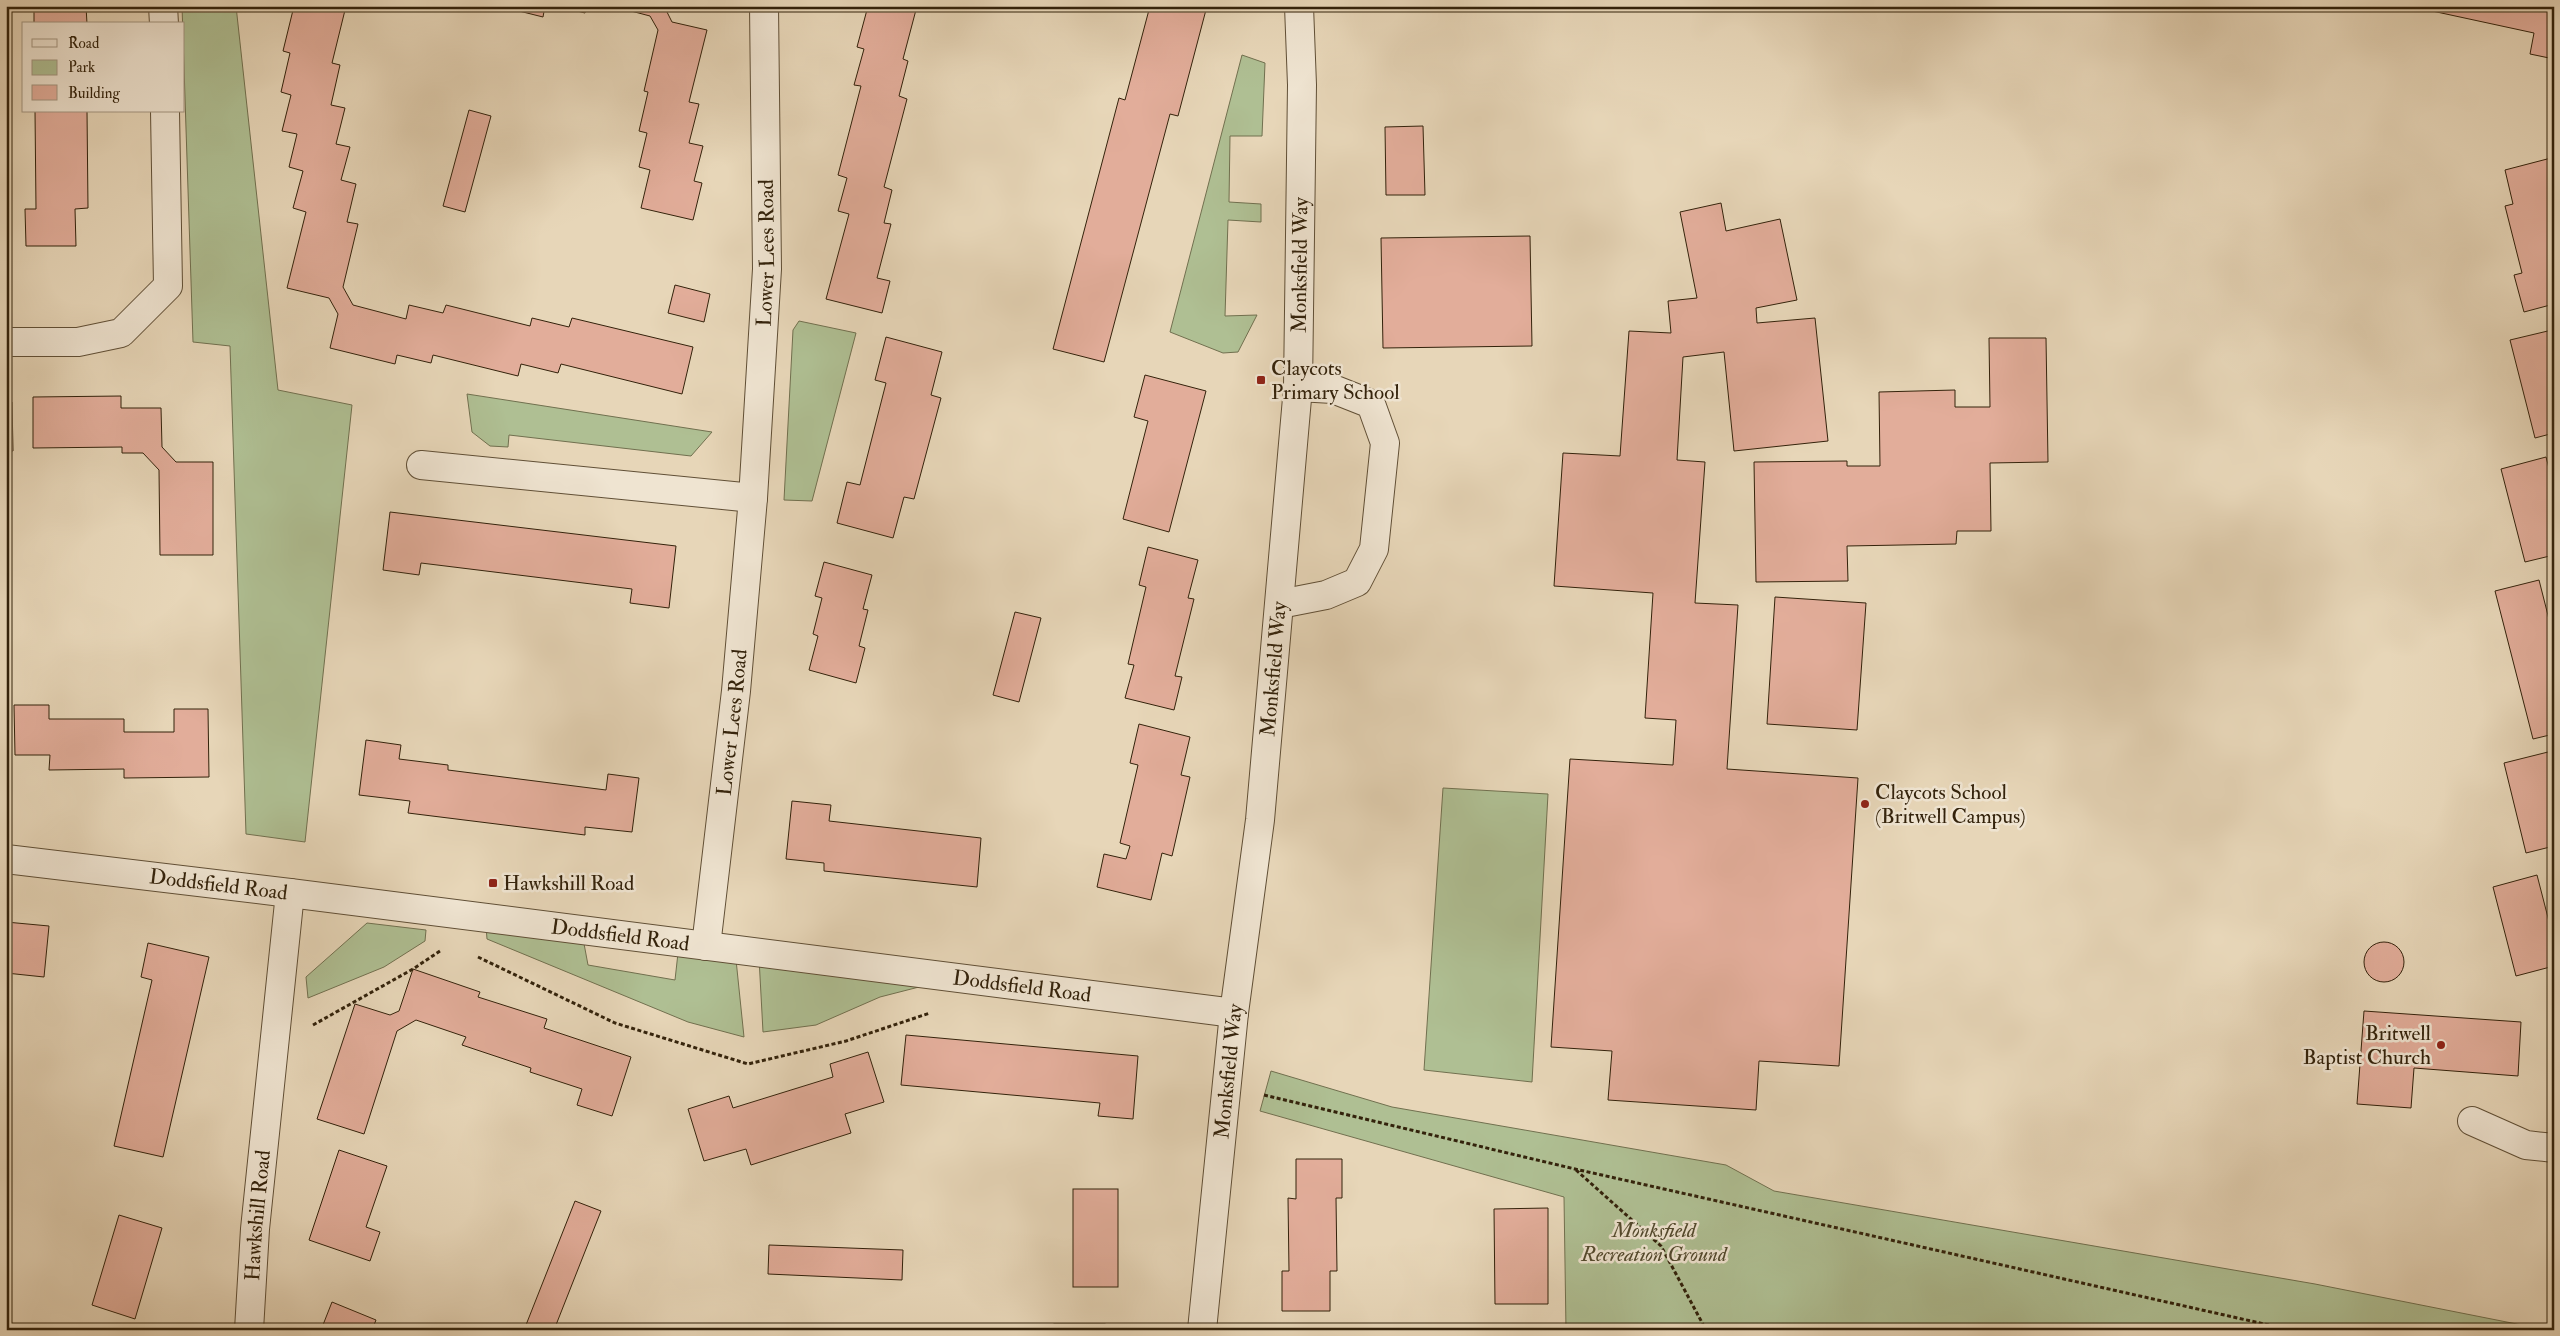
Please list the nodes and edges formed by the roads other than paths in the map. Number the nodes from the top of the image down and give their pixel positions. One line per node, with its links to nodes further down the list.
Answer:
1 (164, 6): 4 (street)
2 (764, 6): 9 (street, Lower Lees Road)
3 (1299, 6): 7 (street, Monksfield Way)
4 (164, 22)
5 (165, 112): 6 (street)
6 (6, 342)
7 (1298, 387): 10 (street, Monksfield Way); 10 (street)
8 (421, 464): 9 (street)
9 (753, 498): 13 (street, Lower Lees Road)
10 (1280, 604): 14 (street, Monksfield Way)
11 (6, 859): 12 (street, Doddsfield Road)
12 (290, 893): 13 (street, Doddsfield Road); 17 (street, Hawkshill Road)
13 (706, 946): 14 (street, Doddsfield Road)
14 (1234, 1013): 18 (street, Monksfield Way)
15 (2472, 1121): 16 (street)
16 (2554, 1148)
17 (249, 1330)
18 (1202, 1330)

